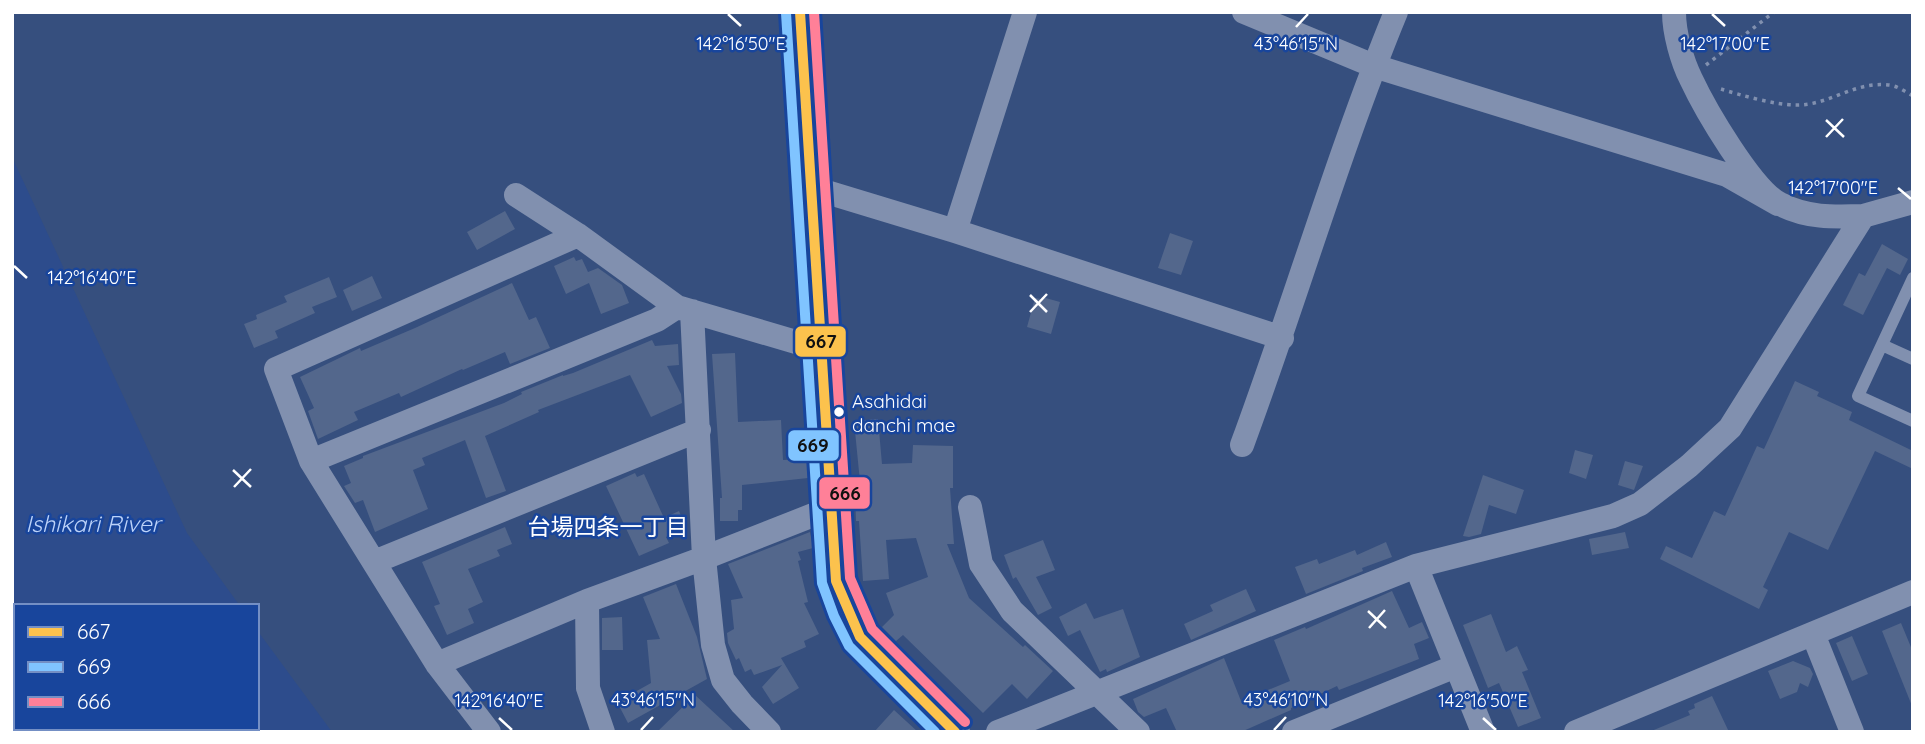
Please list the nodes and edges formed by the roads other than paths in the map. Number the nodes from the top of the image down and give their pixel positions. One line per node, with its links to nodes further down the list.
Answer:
1 (800, 12): 7 (street)
2 (1025, 12): 12 (street)
3 (1244, 12): 6 (street)
4 (1396, 12): 6 (street)
5 (1674, 12): 10 (street)
6 (1374, 66): 10 (street); 17 (street)
7 (810, 187): 12 (street); 19 (street)
8 (516, 195): 13 (street)
9 (1913, 202): 11 (street)
10 (1777, 204): 11 (street)
11 (1863, 216): 29 (street)
12 (956, 231): 17 (street)
13 (578, 235): 16 (street); 24 (street)
14 (1913, 278): 15 (lane)
15 (1909, 296): 18 (lane)
16 (685, 309): 19 (street); 22 (street); 24 (street)
17 (1282, 338): 23 (street)
18 (1882, 345): 20 (lane); 21 (lane)
19 (822, 350): 26 (street)
20 (1913, 359)
21 (1913, 421)
22 (699, 429): 27 (street); 28 (street)
23 (1242, 445)
24 (312, 461): 28 (street)
25 (970, 507): 35 (street)
26 (831, 508): 27 (street); 39 (street)
27 (704, 558): 31 (street); 38 (street)
28 (374, 562): 33 (street)
29 (1416, 566): 34 (street); 35 (street)
30 (1913, 592): 32 (street)
31 (587, 601): 33 (street); 37 (street)
32 (1813, 634): 44 (street); 45 (street)
33 (437, 664): 36 (street)
34 (1456, 666): 42 (street); 43 (street)
35 (1097, 694): 40 (street); 41 (street)
36 (489, 732)
37 (603, 732)
38 (769, 732)
39 (956, 732)
40 (998, 732)
41 (1138, 732)
42 (1294, 732)
43 (1483, 732)
44 (1576, 732)
45 (1852, 732)

